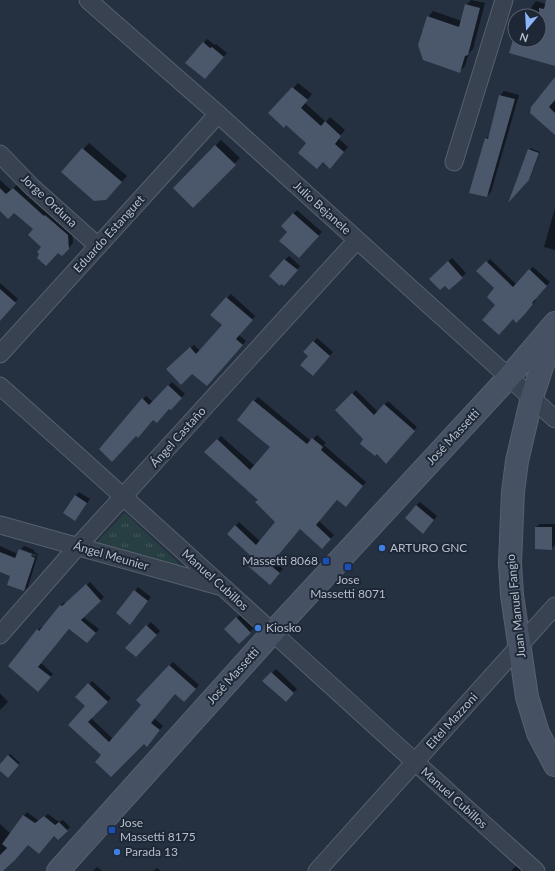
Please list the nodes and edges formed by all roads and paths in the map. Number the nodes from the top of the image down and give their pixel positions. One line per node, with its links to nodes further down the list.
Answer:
1 (88, 0): 3 (street, Julio Bejanele)
2 (504, 0): 5 (street)
3 (218, 114): 6 (street, Julio Bejanele); 7 (street, Eduardo Estanguet)
4 (0, 154): 7 (street, Jorge Orduna)
5 (454, 162)
6 (357, 240): 11 (street, Julio Bejanele); 15 (street, Ángel Castaño)
7 (98, 246): 10 (street, Eduardo Estanguet)
8 (555, 323): 11 (main road)
9 (555, 328): 13 (main road, Juan Manuel Fangio)
10 (0, 354)
11 (509, 377): 13 (street, Julio Bejanele); 20 (main road, José Massetti)
12 (0, 386): 15 (street, Manuel Cubillos)
13 (532, 397): 14 (street, Julio Bejanele); 22 (main road, Juan Manuel Fangio)
14 (555, 418)
15 (124, 496): 17 (street, Ángel Castaño); 18 (street, Manuel Cubillos)
16 (0, 525): 17 (street, Ángel Meunier)
17 (78, 546): 18 (street, Ángel Meunier); 21 (street, Ángel Castaño)
18 (223, 587): 20 (street, Manuel Cubillos)
19 (555, 606): 22 (street, Eitel Mazzoni)
20 (273, 632): 23 (street, Manuel Cubillos); 25 (main road, José Massetti)
21 (0, 635)
22 (519, 647): 23 (street, Eitel Mazzoni); 24 (main road, Juan Manuel Fangio)
23 (414, 762): 26 (street, Eitel Mazzoni); 27 (street, Manuel Cubillos)
24 (555, 765)
25 (58, 871)
26 (317, 871)
27 (536, 871)

